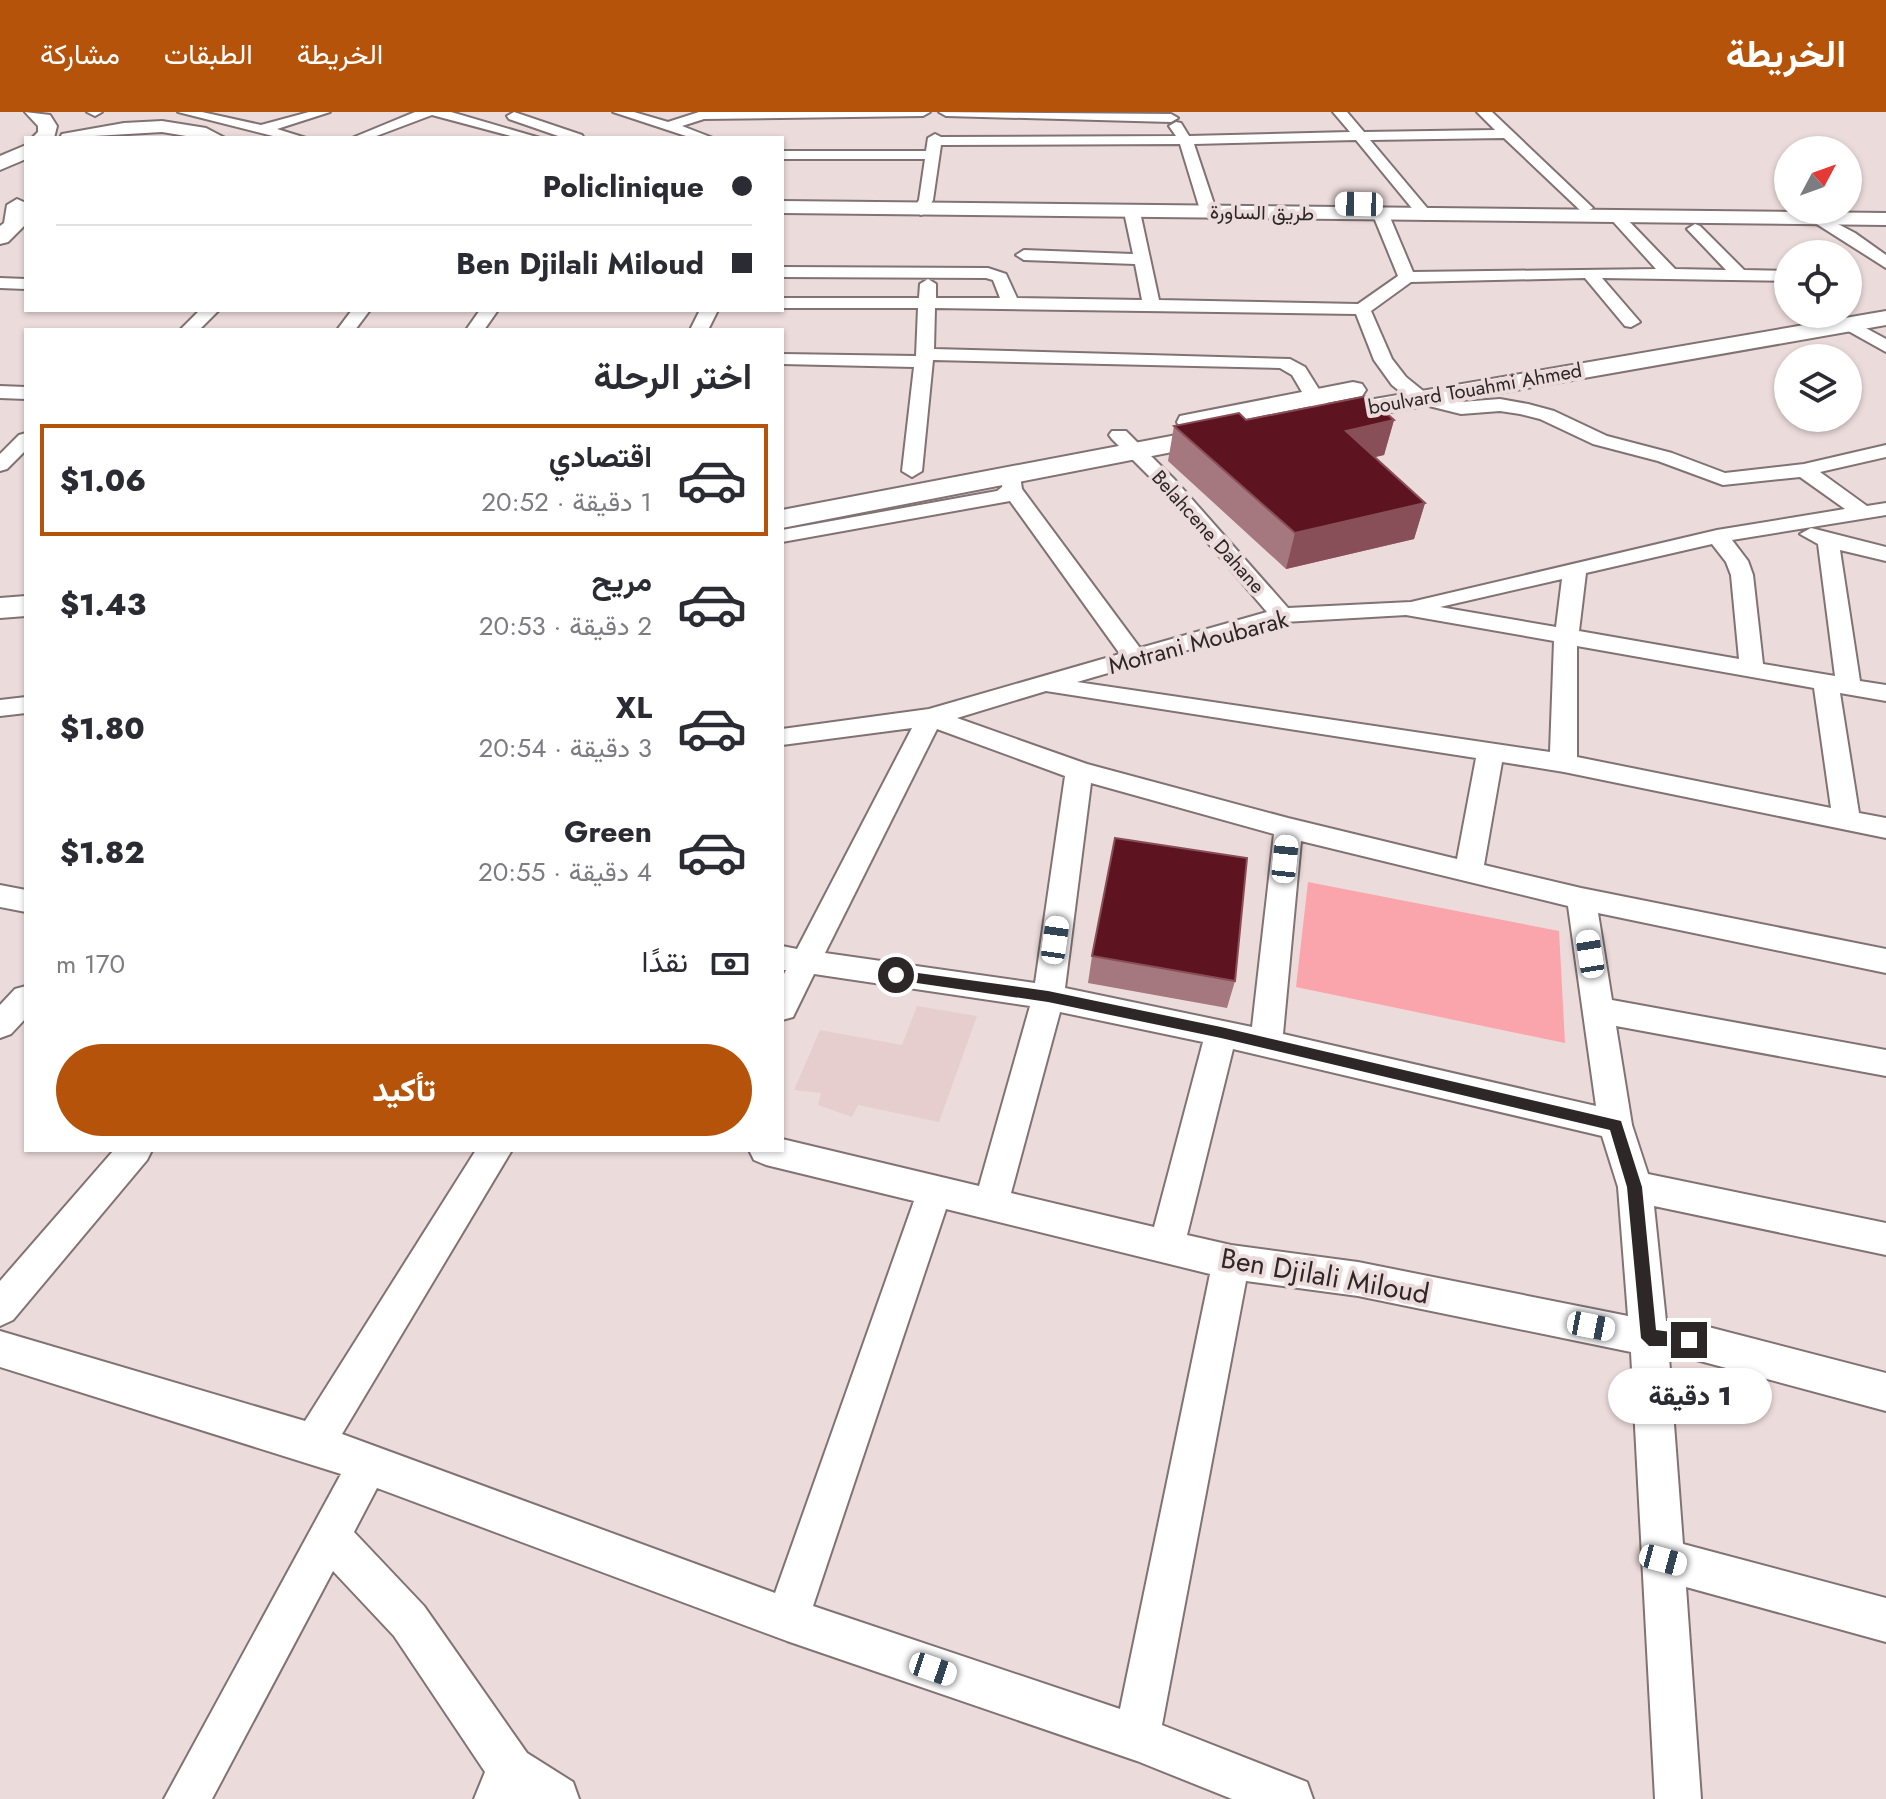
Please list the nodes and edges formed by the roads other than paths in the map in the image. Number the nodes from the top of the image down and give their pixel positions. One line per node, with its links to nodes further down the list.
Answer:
1 (34, 112): 22 (main road)
2 (94, 112): 16 (main road)
3 (323, 112): 18 (street)
4 (427, 112): 27 (street)
5 (436, 112): 28 (street)
6 (505, 112): 29 (street)
7 (923, 112): 19 (street)
8 (939, 112): 34 (street)
9 (946, 112): 15 (street)
10 (1340, 112): 21 (street)
11 (1484, 112): 20 (street)
12 (624, 113): 17 (street)
13 (704, 113): 17 (street); 19 (street)
14 (1170, 115): 15 (street); 32 (street)
15 (1150, 118): 33 (street)
16 (181, 120): 18 (street); 23 (main road); 24 (main road)
17 (668, 126): 30 (street); 31 (street)
18 (262, 129): 25 (street); 26 (street)
19 (841, 134): 34 (street); 35 (street)
20 (1507, 134): 21 (street); 41 (street)
21 (1358, 135): 32 (street); 42 (street)
22 (44, 136)
23 (81, 136)
24 (214, 136)
25 (228, 136)
26 (291, 136)
27 (364, 136)
28 (526, 136)
29 (571, 136)
30 (646, 136)
31 (700, 136)
32 (1186, 141): 33 (street); 40 (street)
33 (1152, 142): 34 (street)
34 (933, 148): 38 (street)
35 (784, 154)
36 (784, 198): 38 (main road, طريق الساورة)
37 (10, 203): 54 (main road)
38 (924, 205): 39 (main road, طريق الساورة); 40 (main road, طريق الساورة); 46 (main road, طريق الساورة)
39 (784, 207)
40 (1209, 208): 42 (main road, طريق الساورة); 46 (main road, طريق الساورة); 47 (main road, طريق الساورة)
41 (1586, 208): 42 (main road, طريق الساورة); 49 (main road, طريق الساورة)
42 (1423, 210): 47 (main road, طريق الساورة); 48 (main road, طريق الساورة)
43 (1774, 210): 49 (main road, طريق الساورة)
44 (1862, 210): 45 (main road)
45 (1886, 211)
46 (1132, 212): 57 (street)
47 (1381, 215): 66 (street)
48 (1617, 217): 49 (main road, طريق الساورة); 63 (street)
49 (1691, 218): 50 (main road, طريق الساورة); 64 (street)
50 (1774, 218)
51 (1862, 219): 52 (main road, طريق الساورة)
52 (1886, 219)
53 (1828, 224): 59 (street)
54 (0, 237)
55 (24, 240): 58 (main road)
56 (1024, 255): 57 (street)
57 (1140, 259): 73 (street)
58 (0, 261)
59 (1886, 263)
60 (784, 272): 62 (street)
61 (1589, 273): 63 (street); 66 (street); 79 (street)
62 (929, 274): 69 (street); 71 (street)
63 (1670, 274): 64 (street)
64 (1740, 275): 65 (street)
65 (1774, 276)
66 (1407, 277): 74 (street)
67 (0, 283): 68 (street)
68 (24, 284)
69 (927, 302): 70 (street); 71 (street); 84 (street)
70 (784, 303)
71 (1011, 303): 73 (street)
72 (1886, 304): 75 (main road, boulvard Touahmi Ahmed)
73 (1152, 306): 74 (street)
74 (1362, 309): 86 (street)
75 (1862, 311)
76 (208, 312): 80 (street)
77 (1862, 317): 78 (main road, boulvard Touahmi Ahmed)
78 (1886, 318)
79 (1631, 322)
80 (191, 328)
81 (1774, 328): 86 (main road, boulvard Touahmi Ahmed)
82 (1859, 328): 83 (street)
83 (1886, 347)
84 (924, 358): 85 (street); 89 (street); 95 (street)
85 (784, 359)
86 (1409, 390): 89 (main road, boulvard Touahmi Ahmed); 94 (street)
87 (0, 392): 88 (street)
88 (24, 393)
89 (1319, 407): 91 (main road, boulvard Touahmi Ahmed)
90 (24, 441): 93 (street)
91 (1126, 443): 95 (main road, boulvard Touahmi Ahmed); 96 (main road, boulvard Touahmi Ahmed); 111 (street, Belahcene Dahane)
92 (1886, 451): 94 (street)
93 (0, 465)
94 (1804, 470): 98 (street)
95 (912, 471): 97 (main road, boulvard Touahmi Ahmed)
96 (1012, 481): 99 (main road, boulvard Touahmi Ahmed); 101 (street); 113 (street)
97 (784, 495)
98 (1875, 511): 100 (street)
99 (784, 519)
100 (1787, 524): 102 (street); 103 (street)
101 (784, 536)
102 (1717, 536): 105 (street); 114 (street)
103 (1828, 541): 104 (street); 116 (street)
104 (1886, 554)
105 (1575, 569): 110 (street); 112 (street)
106 (24, 584): 107 (main road)
107 (0, 586)
108 (24, 606): 109 (main road)
109 (0, 608)
110 (1406, 608): 111 (street, Motrani Moubarak); 112 (street, Motrani Moubarak)
111 (1282, 615): 113 (street, Motrani Moubarak)
112 (1565, 638): 114 (street, Motrani Moubarak); 123 (street)
113 (1135, 658): 115 (street, Motrani Moubarak)
114 (1752, 670): 116 (street, Motrani Moubarak)
115 (1045, 685): 120 (street, Motrani Moubarak); 122 (street)
116 (1837, 685): 117 (street, Motrani Moubarak); 125 (street)
117 (1886, 693)
118 (24, 705): 119 (street)
119 (0, 708)
120 (930, 717): 121 (street, Motrani Moubarak); 124 (street); 132 (street)
121 (784, 737)
122 (1491, 750): 123 (street); 128 (street)
123 (1564, 763): 125 (street)
124 (1079, 771): 126 (street); 134 (street)
125 (1847, 821): 127 (street)
126 (1288, 828): 128 (street); 140 (street)
127 (1886, 828)
128 (1469, 873): 130 (street)
129 (0, 896): 131 (street)
130 (1581, 899): 133 (street); 137 (street)
131 (24, 901)
132 (793, 960): 134 (street); 135 (street)
133 (1886, 961)
134 (1048, 997): 139 (street); 148 (street)
135 (784, 999)
136 (24, 1000): 138 (street)
137 (1598, 1010): 141 (street); 142 (street)
138 (0, 1025)
139 (1221, 1033): 140 (street); 150 (street)
140 (1266, 1044): 142 (street)
141 (1886, 1063)
142 (1615, 1125): 146 (street)
143 (133, 1152): 152 (street)
144 (494, 1152): 156 (street)
145 (774, 1152): 147 (street, Ben Djilali Miloud)
146 (1635, 1187): 149 (street); 153 (street)
147 (935, 1191): 148 (street, Ben Djilali Miloud); 160 (street)
148 (991, 1204): 150 (street, Ben Djilali Miloud)
149 (1886, 1239)
150 (1167, 1245): 151 (street, Ben Djilali Miloud)
151 (1231, 1262): 153 (street, Ben Djilali Miloud); 162 (street)
152 (0, 1308)
153 (1649, 1338): 155 (street, Ben Djilali Miloud); 159 (street)
154 (0, 1349): 156 (street)
155 (1886, 1392)
156 (314, 1444): 157 (street)
157 (368, 1464): 158 (street); 160 (street)
158 (329, 1536): 163 (street); 164 (street)
159 (1663, 1560): 161 (street); 167 (street)
160 (787, 1619): 162 (street)
161 (1886, 1620)
162 (1137, 1738): 166 (street)
163 (504, 1784): 165 (street)
164 (187, 1799)
165 (556, 1799)
166 (1290, 1799)
167 (1678, 1799)

